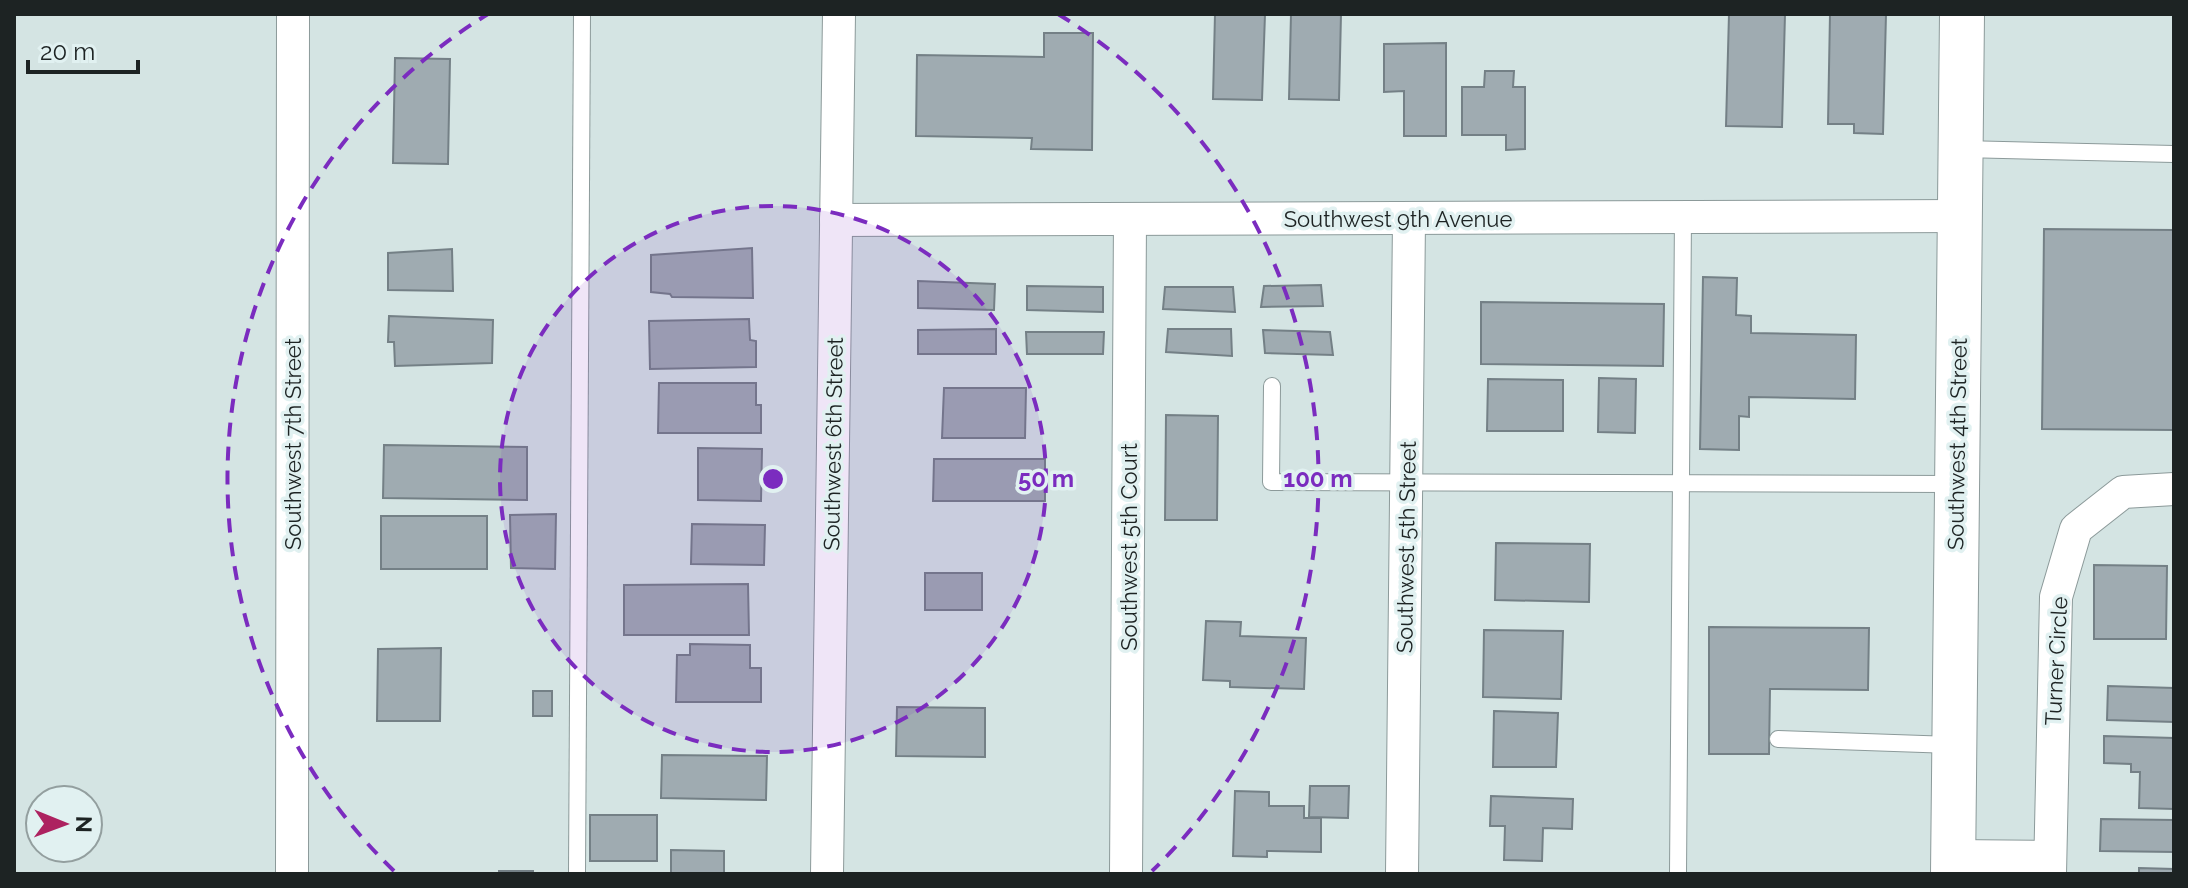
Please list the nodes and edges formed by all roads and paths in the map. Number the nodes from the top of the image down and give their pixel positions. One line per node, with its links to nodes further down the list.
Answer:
1 (293, 14): 21 (street, Southwest 7th Street)
2 (582, 14): 22 (lane)
3 (839, 14): 9 (street, Southwest 6th Street)
4 (1962, 14): 5 (street, Southwest 4th Street)
5 (1960, 149): 6 (lane); 8 (street, Southwest 4th Street)
6 (2174, 154)
7 (1683, 216): 8 (street, Southwest 9th Avenue); 11 (street, Southwest 9th Avenue); 15 (lane)
8 (1960, 216): 14 (street, Southwest 4th Street)
9 (836, 220): 10 (street, Southwest 9th Avenue); 23 (street, Southwest 6th Street)
10 (1130, 220): 11 (street, Southwest 9th Avenue); 24 (street, Southwest 5th Court)
11 (1409, 220): 13 (street, Southwest 5th Street)
12 (1272, 386): 13 (lane)
13 (1406, 483): 15 (lane); 25 (street, Southwest 5th Street)
14 (1957, 484): 15 (lane); 18 (street, Southwest 4th Street)
15 (1681, 485): 26 (lane)
16 (2174, 489): 20 (street, Turner Circle)
17 (1778, 739): 18 (lane)
18 (1954, 745): 19 (street, Southwest 4th Street)
19 (1953, 865): 20 (street, Turner Circle)
20 (2050, 866)
21 (292, 874)
22 (577, 874)
23 (827, 874)
24 (1126, 874)
25 (1402, 874)
26 (1678, 874)

